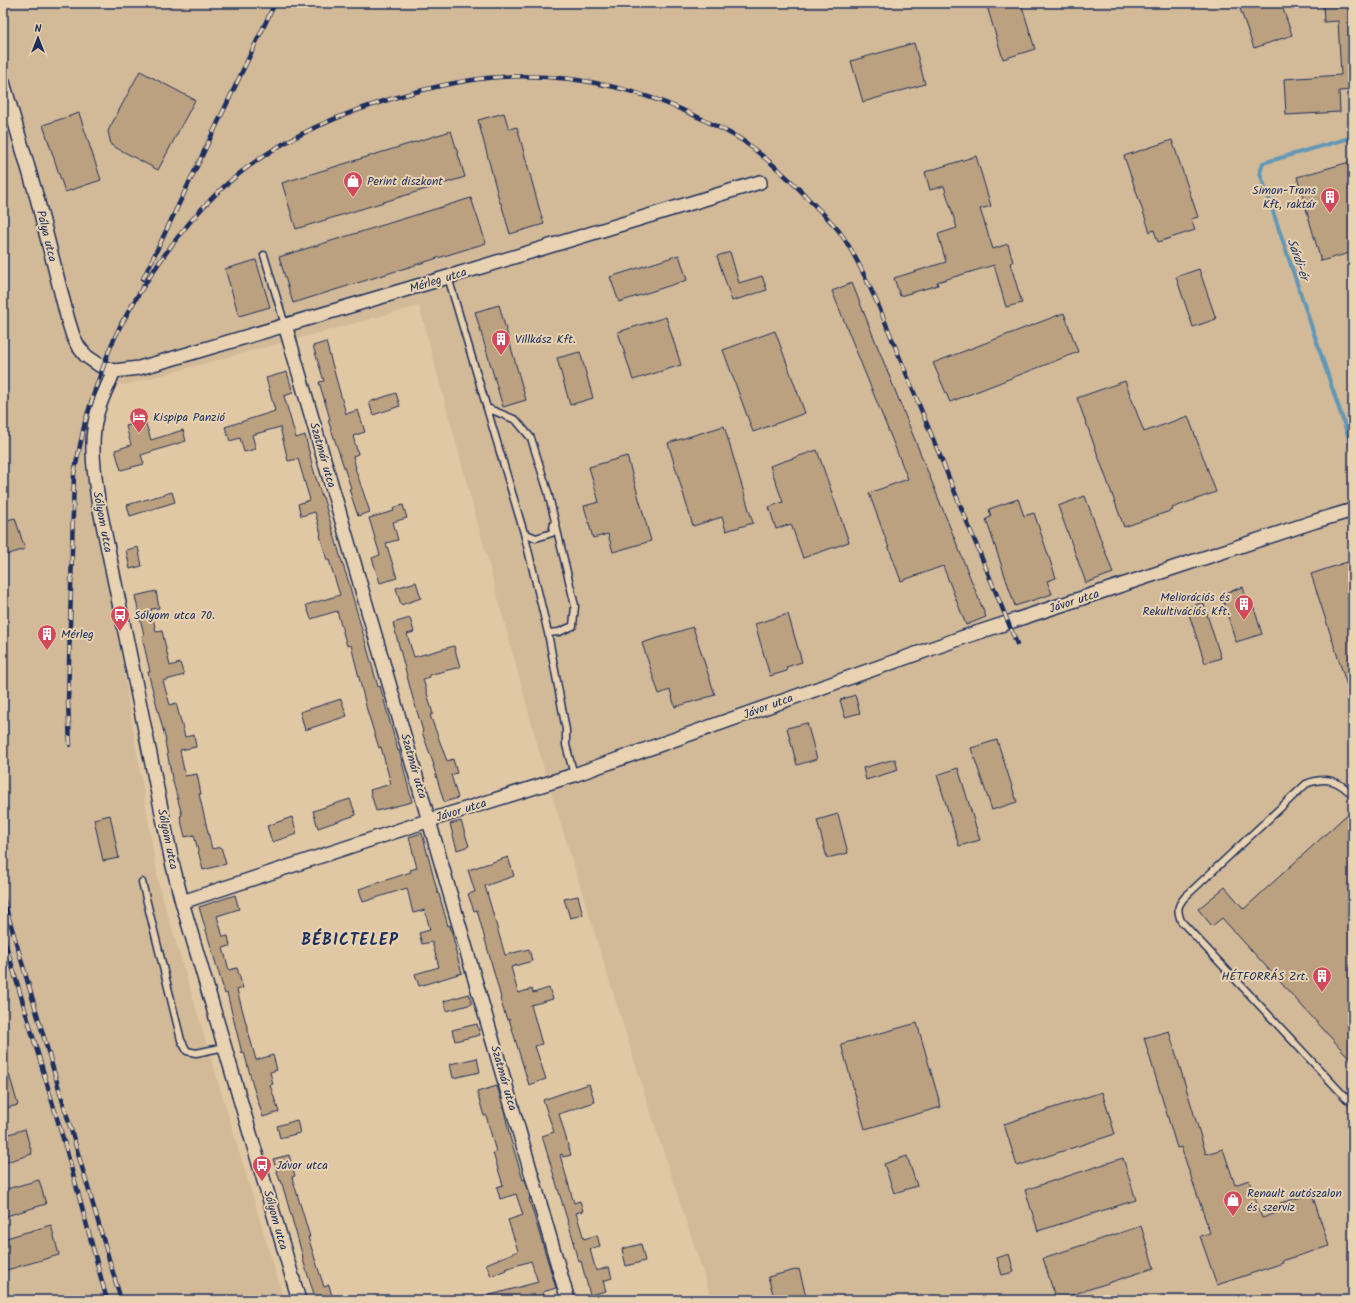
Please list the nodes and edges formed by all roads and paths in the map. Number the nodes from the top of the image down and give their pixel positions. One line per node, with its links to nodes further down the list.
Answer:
1 (3, 82): 6 (street, Pálya utca)
2 (760, 182): 4 (street, Mérleg utca)
3 (264, 255): 5 (lane)
4 (448, 277): 5 (street, Mérleg utca); 7 (lane)
5 (285, 325): 6 (street, Mérleg utca); 14 (street, Szatmár utca)
6 (114, 371): 16 (street, Sólyom utca)
7 (487, 408): 9 (lane); 10 (lane)
8 (1353, 510): 12 (street, Jávor utca)
9 (555, 520): 10 (lane); 11 (lane)
10 (524, 533): 11 (lane)
11 (548, 633): 12 (lane)
12 (574, 775): 14 (street, Jávor utca)
13 (1353, 796): 18 (lane)
14 (430, 820): 16 (street, Jávor utca); 20 (street, Szatmár utca)
15 (142, 882): 17 (lane)
16 (182, 902): 17 (street, Sólyom utca)
17 (225, 1047): 19 (street, Sólyom utca)
18 (1353, 1103)
19 (299, 1300)
20 (568, 1300)

